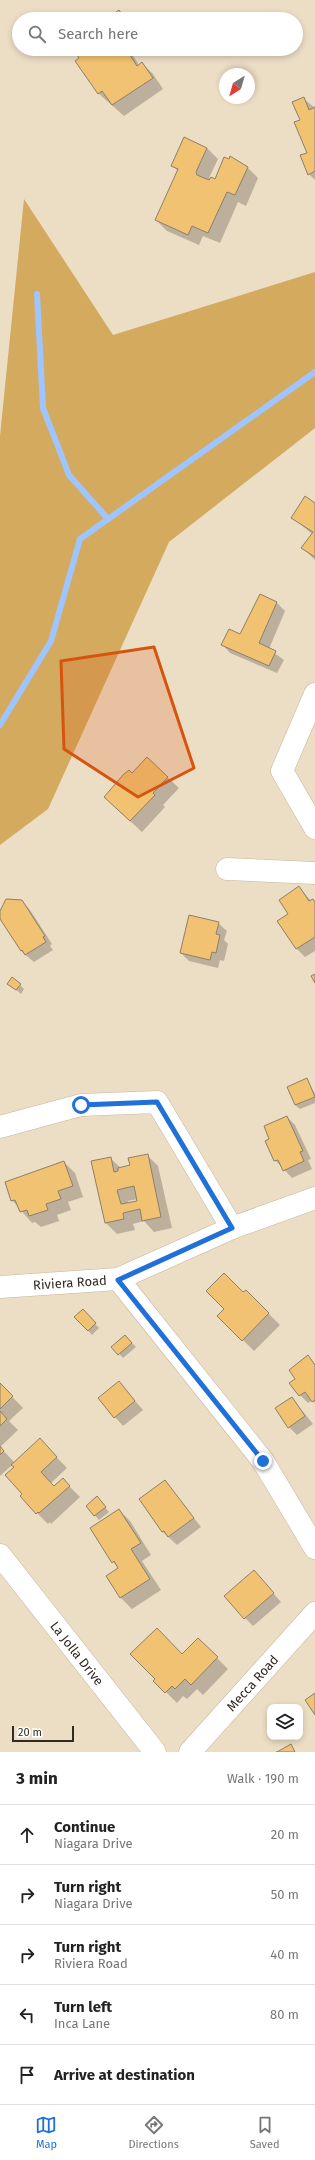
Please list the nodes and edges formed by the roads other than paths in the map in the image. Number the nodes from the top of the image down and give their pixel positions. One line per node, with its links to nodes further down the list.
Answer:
1 (315, 694): 2 (street)
2 (315, 828)
3 (227, 869): 4 (street)
4 (315, 873)
5 (0, 1127): 7 (street)
6 (315, 1198): 7 (street, Riviera Road)
7 (232, 1228): 8 (street, Riviera Road)
8 (118, 1280): 9 (street, Riviera Road); 10 (street)
9 (0, 1287)
10 (315, 1548)
11 (0, 1555): 13 (street, La Jolla Drive)
12 (315, 1613): 14 (street, Mecca Road)
13 (155, 1752)
14 (190, 1752)

